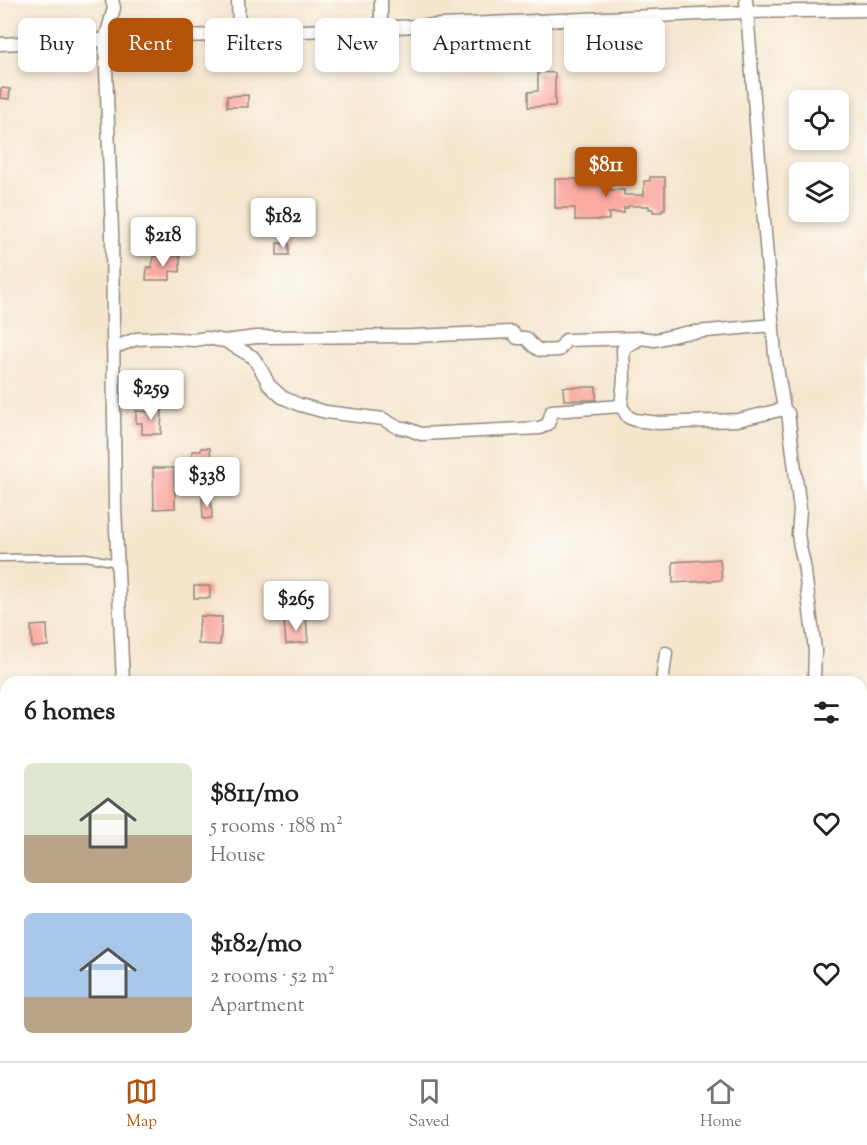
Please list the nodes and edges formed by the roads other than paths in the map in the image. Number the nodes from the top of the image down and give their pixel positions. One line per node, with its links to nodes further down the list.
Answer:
1 (112, 0): 10 (street)
2 (238, 0): 6 (street)
3 (381, 0): 7 (street)
4 (747, 6): 5 (street); 8 (street); 12 (street)
5 (867, 10)
6 (239, 18)
7 (381, 18)
8 (399, 27)
9 (205, 36): 10 (street)
10 (105, 40): 11 (street); 15 (street)
11 (0, 44)
12 (773, 326): 13 (street); 17 (street)
13 (641, 338): 14 (street); 16 (street)
14 (225, 341): 15 (street); 16 (street)
15 (113, 348): 19 (street)
16 (621, 406): 17 (street)
17 (784, 409): 23 (street)
18 (0, 558): 19 (lane)
19 (118, 563): 21 (street)
20 (666, 653): 22 (street)
21 (123, 676)
22 (663, 676)
23 (814, 676)

